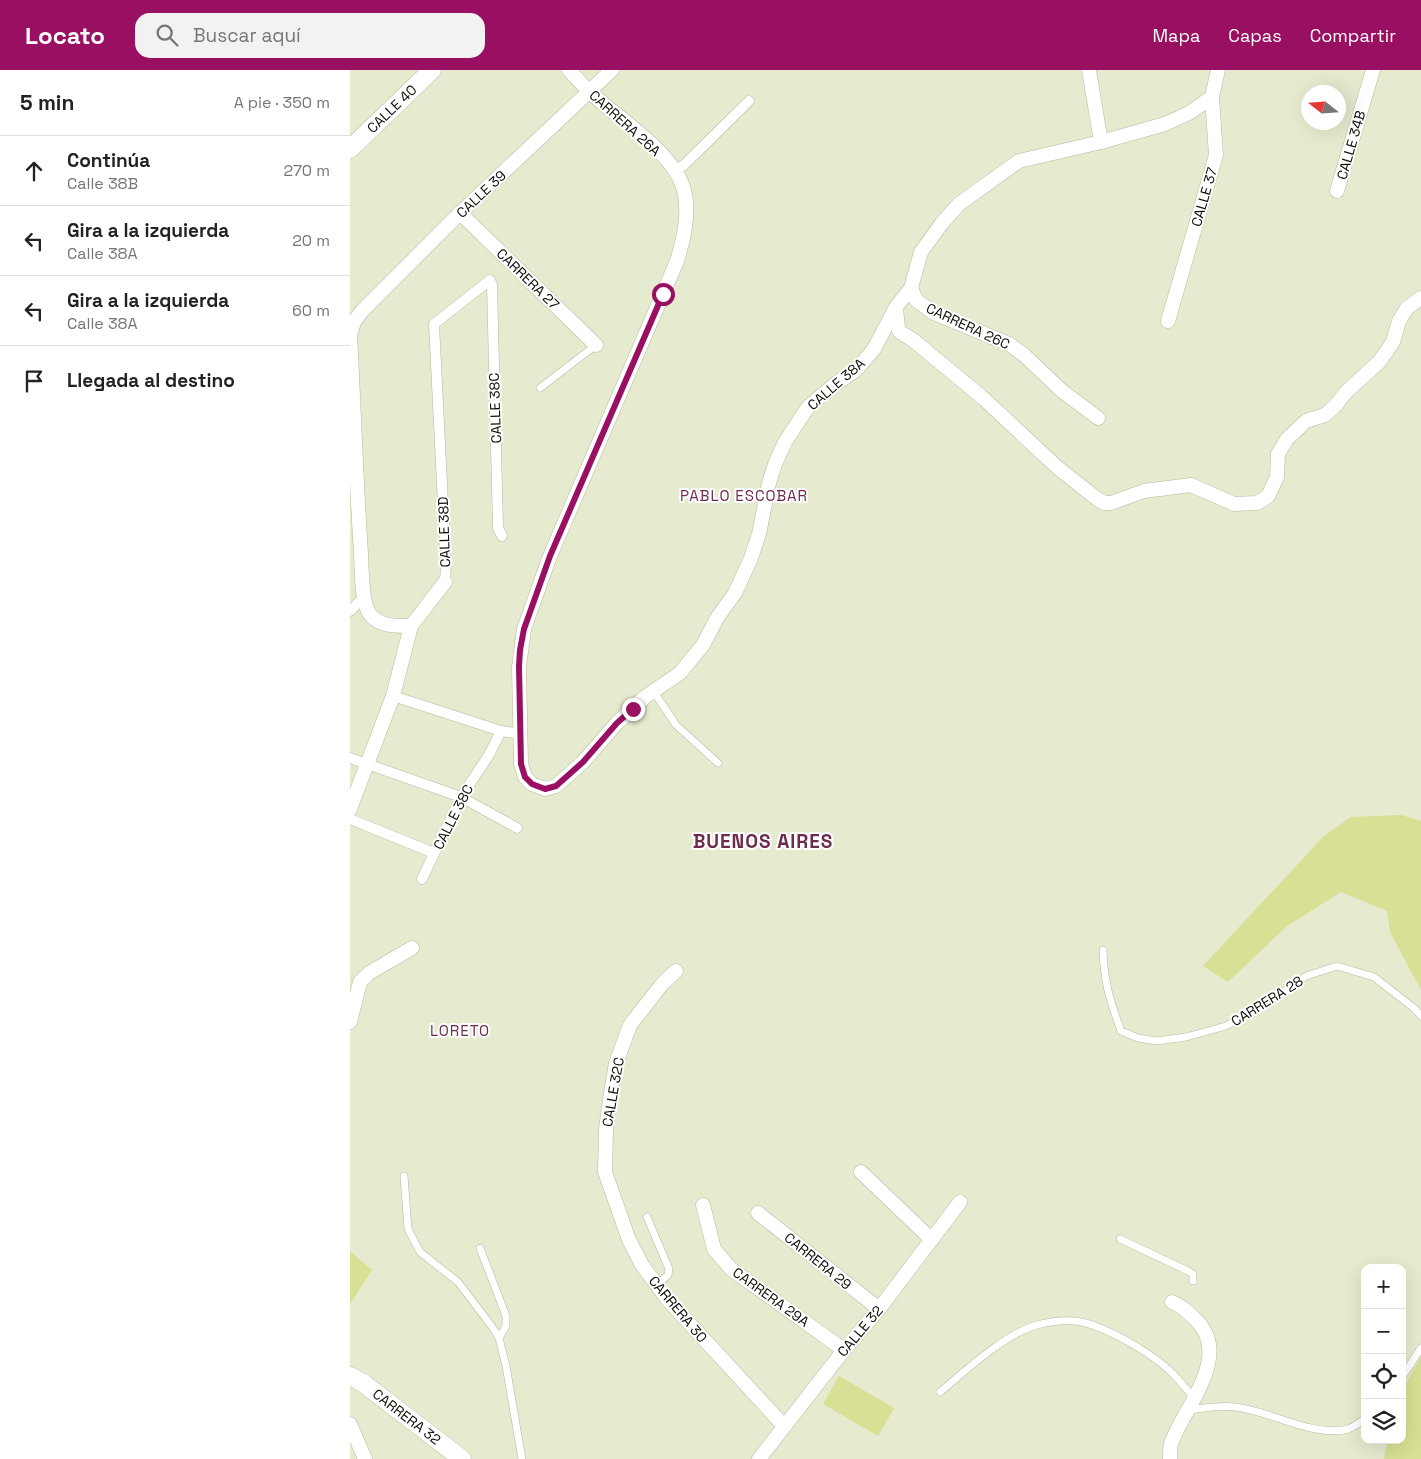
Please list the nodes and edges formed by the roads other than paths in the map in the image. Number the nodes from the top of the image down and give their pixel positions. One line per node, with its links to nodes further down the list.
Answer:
1 (432, 70): 11 (street, CALLE 40)
2 (569, 70): 7 (street, CARRERA 26A)
3 (612, 70): 7 (street, CALLE 39)
4 (1089, 70): 10 (street)
5 (1218, 70): 8 (street, CALLE 37)
6 (1373, 70): 13 (street, CALLE 34B)
7 (589, 92): 12 (street, CARRERA 26A); 14 (street, CALLE 39)
8 (1212, 97): 10 (street, CALLE 38A); 18 (street, CALLE 37)
9 (750, 101): 12 (street)
10 (1101, 142): 15 (street, CALLE 38A)
11 (350, 149)
12 (676, 170): 32 (street, CARRERA 26A)
13 (1337, 191)
14 (460, 213): 20 (street, CARRERA 27); 23 (street, CALLE 39)
15 (911, 288): 17 (street, CALLE 38A); 22 (street, CARRERA 26C)
16 (1421, 298): 17 (street)
17 (896, 307): 29 (street, CALLE 38A)
18 (1168, 321)
19 (434, 324): 24 (street, CALLE 38C); 25 (street, CALLE 38D)
20 (596, 345): 21 (lane)
21 (540, 388)
22 (1098, 418)
23 (354, 516): 26 (street)
24 (502, 536)
25 (445, 582): 28 (street, CALLE 38D)
26 (364, 597): 27 (street); 28 (street)
27 (350, 611)
28 (411, 626): 30 (street, CALLE 38D)
29 (654, 692): 34 (lane); 36 (street, CALLE 38A)
30 (393, 696): 31 (street); 35 (street, CALLE 38D)
31 (501, 731): 32 (street); 37 (street, CALLE 38C)
32 (521, 734): 36 (street, CARRERA 26A)
33 (350, 758): 35 (street)
34 (718, 764)
35 (368, 765): 37 (street); 38 (street, CALLE 38D)
36 (532, 784)
37 (461, 797): 40 (street); 41 (street, CALLE 38C)
38 (350, 809)
39 (350, 819): 41 (street)
40 (518, 828)
41 (434, 853): 42 (street, CALLE 38C)
42 (422, 879)
43 (412, 948): 47 (street)
44 (1103, 950): 46 (lane, CARRERA 28)
45 (676, 971): 48 (street, CALLE 32C)
46 (1421, 1016)
47 (350, 1022)
48 (605, 1172): 59 (street, CARRERA 30)
49 (861, 1172): 56 (street)
50 (404, 1176): 62 (lane)
51 (960, 1202): 56 (street, CALLE 32)
52 (703, 1205): 64 (street, CARRERA 29A)
53 (758, 1212): 61 (street, CARRERA 29)
54 (647, 1218): 59 (lane)
55 (1120, 1239): 58 (lane)
56 (932, 1240): 61 (street, CALLE 32)
57 (480, 1248): 62 (lane)
58 (1193, 1281)
59 (657, 1285): 72 (street, CARRERA 30)
60 (1172, 1302): 68 (street)
61 (879, 1309): 64 (street, CALLE 32)
62 (499, 1338): 75 (lane)
63 (1421, 1348): 65 (lane)
64 (844, 1350): 72 (street, CALLE 32)
65 (1406, 1371)
66 (350, 1376): 74 (street, CARRERA 32)
67 (940, 1392): 68 (lane)
68 (1194, 1398): 69 (street)
69 (1187, 1411): 70 (lane); 77 (street)
70 (1361, 1421)
71 (350, 1424): 73 (street)
72 (784, 1426): 76 (street, CALLE 32)
73 (365, 1459)
74 (462, 1459)
75 (522, 1459)
76 (759, 1459)
77 (1170, 1459)

